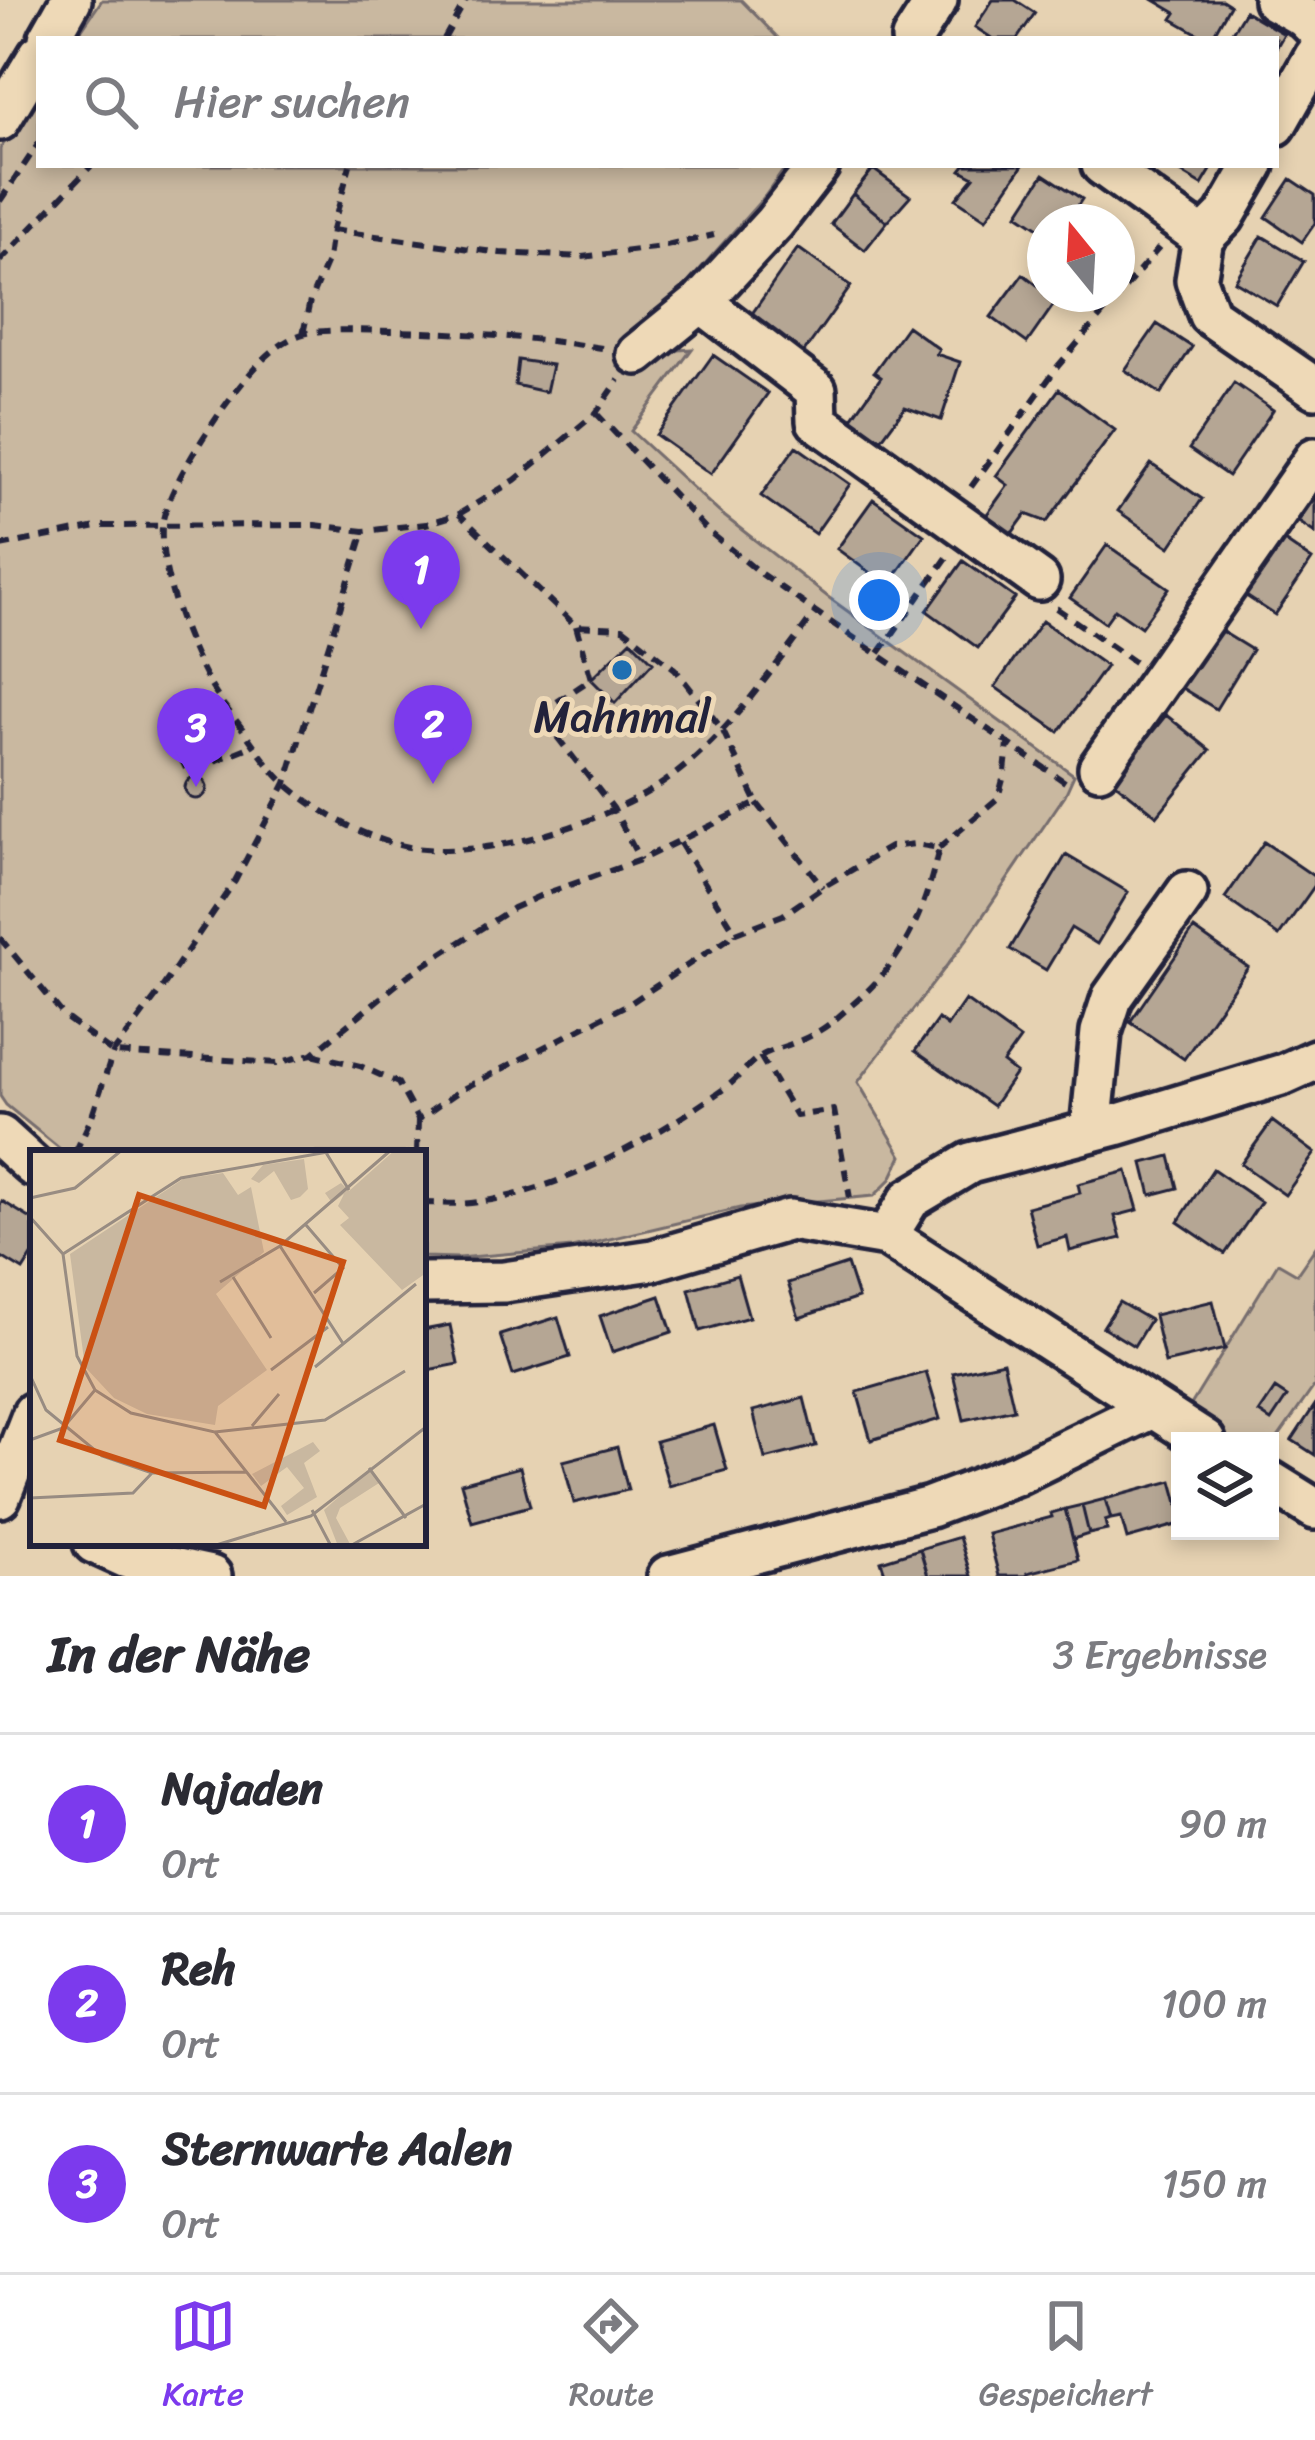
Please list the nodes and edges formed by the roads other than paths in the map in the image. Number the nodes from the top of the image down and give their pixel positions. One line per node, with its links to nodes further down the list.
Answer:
1 (71, 0): 4 (street)
2 (1274, 0): 3 (street)
3 (1315, 28)
4 (51, 36)
5 (1315, 56): 8 (street)
6 (36, 60): 7 (street)
7 (0, 120)
8 (1279, 120)
9 (817, 168): 13 (street)
10 (1106, 168): 12 (street)
11 (1252, 168): 12 (street)
12 (1192, 230): 15 (street)
13 (700, 302): 14 (street); 17 (street)
14 (637, 354)
15 (1315, 388)
16 (1315, 458): 18 (street)
17 (1039, 580)
18 (1099, 768)
19 (1186, 892): 21 (street)
20 (1315, 1060): 21 (street)
21 (1091, 1130): 24 (street)
22 (0, 1136): 23 (street)
23 (30, 1163)
24 (872, 1233): 25 (street); 26 (street)
25 (426, 1283)
26 (1152, 1408): 28 (street); 35 (street)
27 (30, 1421): 30 (street)
28 (1191, 1432)
29 (1279, 1487): 31 (street)
30 (0, 1499): 32 (street)
31 (1315, 1510)
32 (30, 1514)
33 (101, 1546): 34 (street)
34 (211, 1576)
35 (668, 1576)

